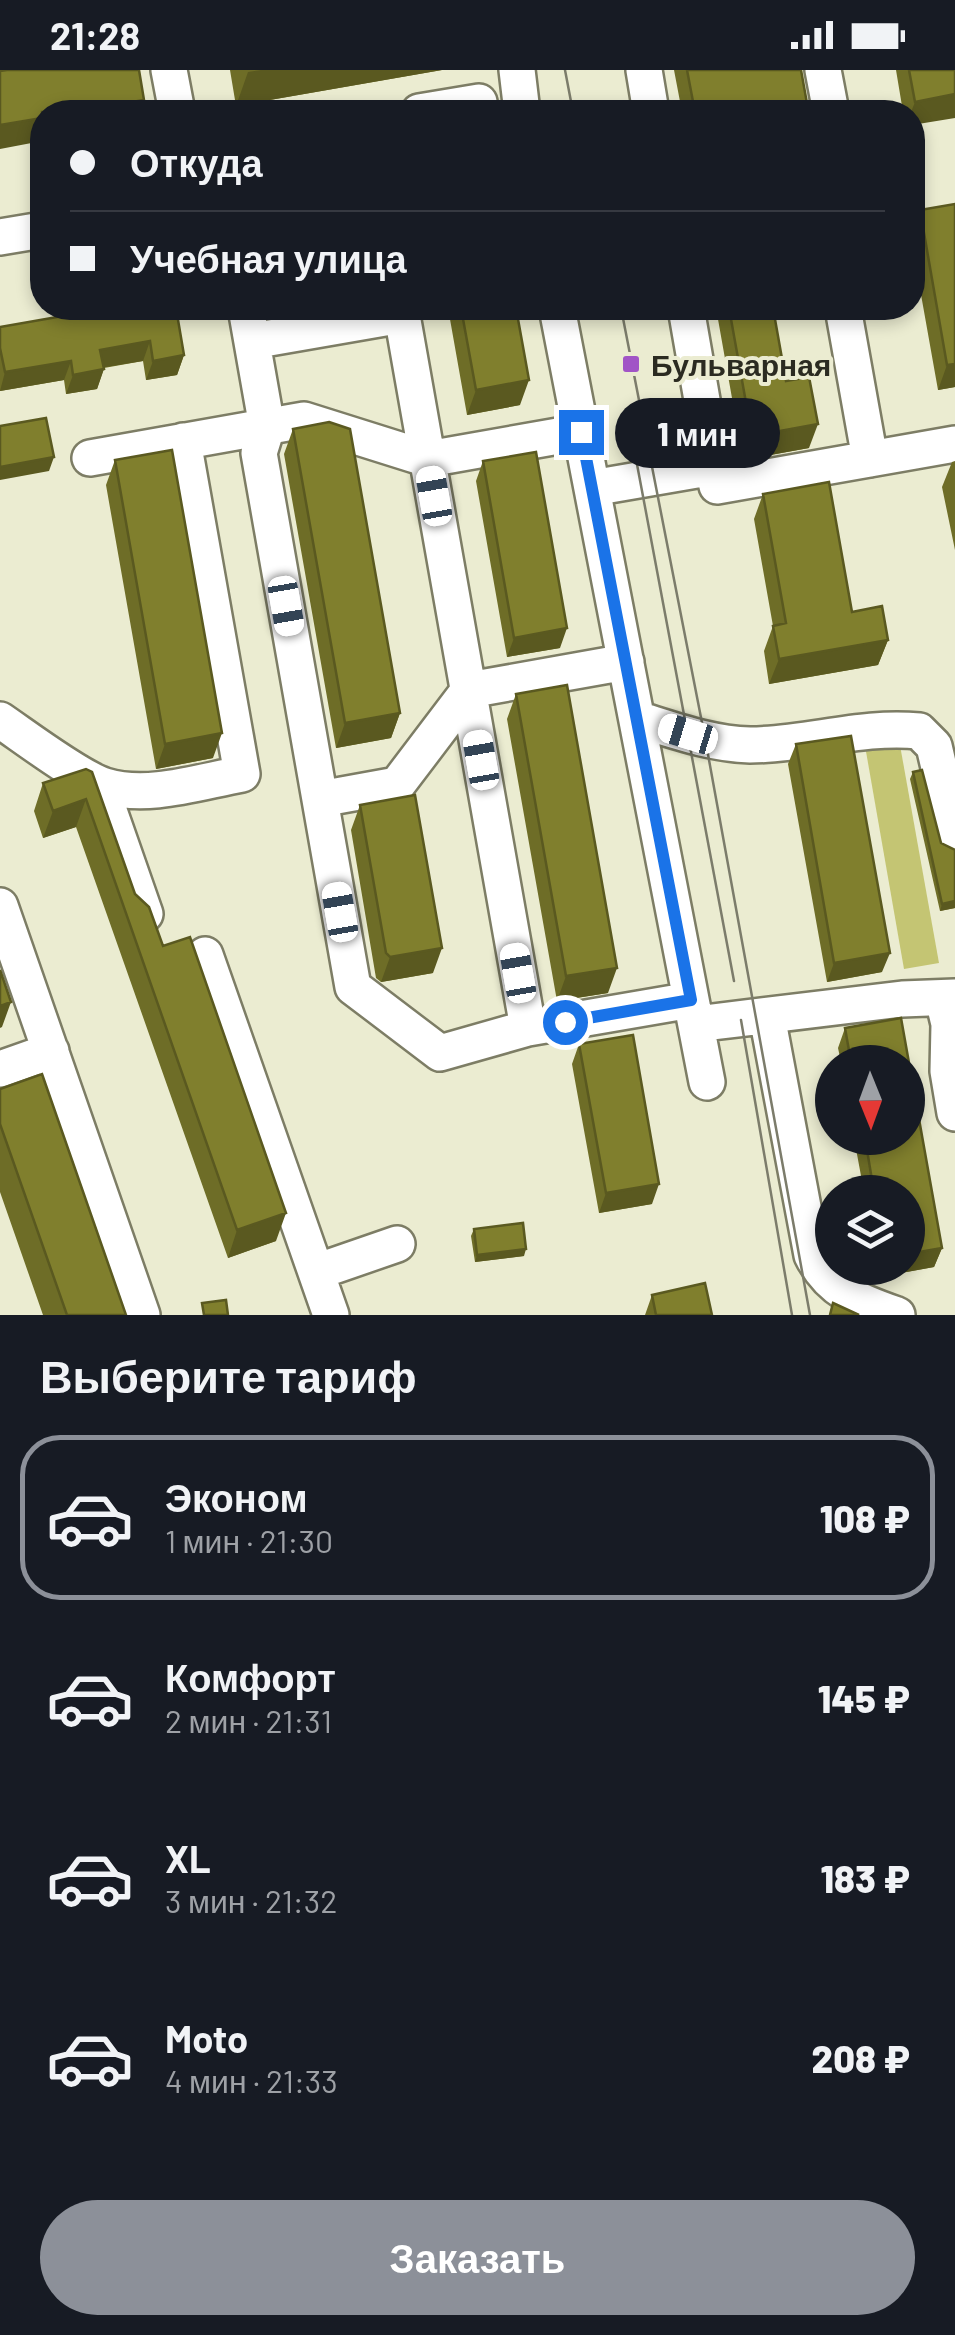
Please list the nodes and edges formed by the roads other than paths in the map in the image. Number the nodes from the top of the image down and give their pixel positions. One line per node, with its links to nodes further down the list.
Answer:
1 (169, 70): 5 (street)
2 (517, 70): 6 (street)
3 (644, 70): 7 (street)
4 (823, 70): 8 (street)
5 (175, 100)
6 (521, 100)
7 (649, 100)
8 (829, 100)
9 (30, 232): 10 (street)
10 (0, 236)
11 (318, 320): 16 (street)
12 (403, 320): 22 (street)
13 (559, 320): 18 (street)
14 (688, 320): 24 (street)
15 (845, 320): 23 (street)
16 (250, 324): 17 (street)
17 (268, 427): 19 (street); 22 (street); 31 (street)
18 (581, 432): 22 (street); 25 (street)
19 (183, 441): 21 (street); 30 (street)
20 (955, 444): 23 (street)
21 (90, 458)
22 (428, 459): 27 (street)
23 (870, 459): 24 (street)
24 (714, 467): 25 (street)
25 (592, 488): 26 (street)
26 (626, 662): 27 (street); 28 (street)
27 (468, 690): 31 (street); 39 (street)
28 (636, 719): 32 (street); 37 (street)
29 (0, 720): 30 (street)
30 (100, 785): 34 (street)
31 (320, 799): 39 (street)
32 (955, 836)
33 (0, 906): 40 (street)
34 (145, 914)
35 (206, 955): 45 (street)
36 (951, 1000): 38 (street); 43 (street)
37 (693, 1012): 38 (street); 39 (street); 42 (street)
38 (767, 1016): 48 (street)
39 (528, 1028)
40 (51, 1051): 41 (street); 46 (street)
41 (0, 1069)
42 (707, 1082)
43 (955, 1113)
44 (397, 1244): 45 (street)
45 (316, 1272): 47 (street)
46 (142, 1315)
47 (331, 1315)
48 (897, 1315)

